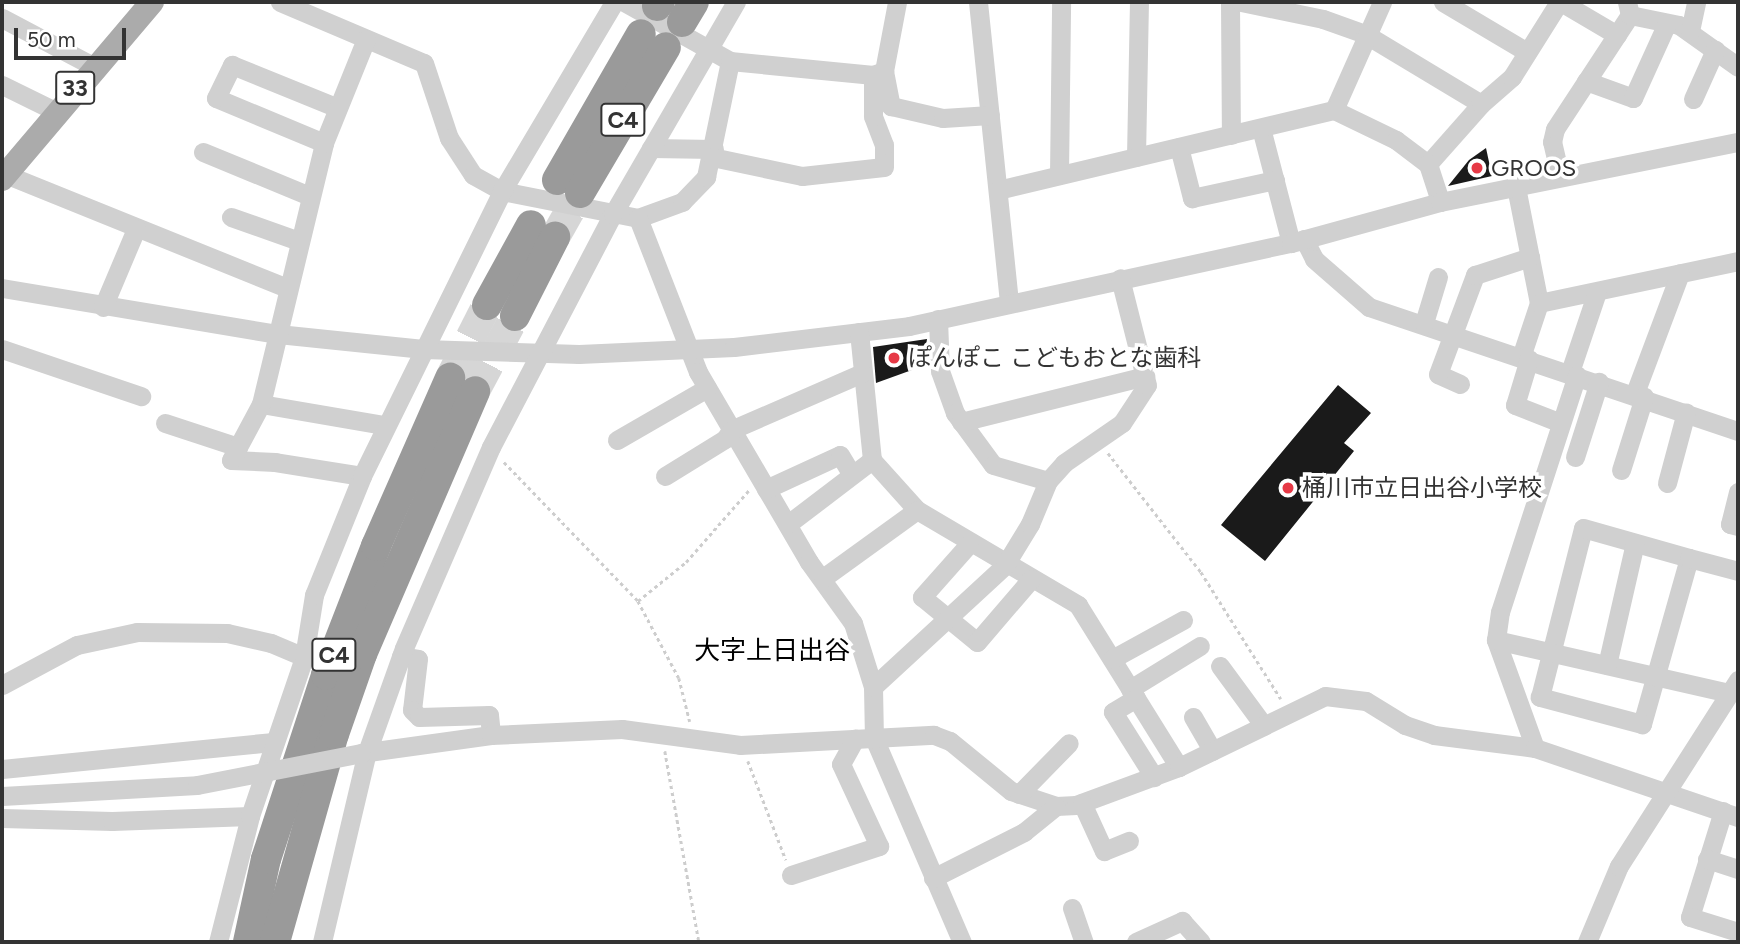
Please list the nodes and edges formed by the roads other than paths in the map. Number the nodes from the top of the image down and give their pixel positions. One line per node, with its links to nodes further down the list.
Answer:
1 (152, 2): 28 (main road, 33)
2 (280, 2): 22 (street)
3 (614, 2): 56 (street)
4 (624, 2): 24 (street)
5 (736, 2): 24 (street)
6 (897, 2): 30 (street)
7 (978, 2): 38 (street)
8 (1061, 2): 49 (street)
9 (1139, 2): 47 (street)
10 (1230, 2): 40 (street)
11 (1249, 2): 20 (street)
12 (1382, 2): 20 (street)
13 (1443, 2): 26 (street)
14 (1560, 2): 21 (street); 26 (street)
15 (1696, 2): 19 (street)
16 (1628, 8): 18 (street); 21 (street)
17 (2, 18): 28 (street)
18 (1667, 23): 19 (street); 31 (street)
19 (1690, 31): 25 (street)
20 (1365, 34): 34 (street); 36 (street)
21 (1617, 35): 31 (street)
22 (366, 39): 35 (street); 56 (street)
23 (654, 41): 53 (highway, C4)
24 (707, 49): 27 (street); 44 (street)
25 (1715, 50): 29 (street); 33 (street)
26 (1527, 52): 34 (street)
27 (730, 61): 30 (street); 46 (street)
28 (93, 66): 37 (main road, 33)
29 (1738, 68)
30 (879, 73): 38 (street); 46 (street)
31 (1586, 81): 50 (street)
32 (2, 85): 37 (street)
33 (1693, 99)
34 (1481, 104): 48 (street)
35 (338, 108): 42 (street); 42 (street)
36 (1334, 110): 39 (street); 48 (street)
37 (55, 111): 51 (main road, 33)
38 (990, 115): 55 (street)
39 (1261, 128): 40 (street); 52 (street)
40 (1231, 135): 43 (street)
41 (1738, 142): 50 (street)
42 (324, 143): 57 (street)
43 (1179, 147): 47 (street); 52 (street)
44 (651, 148): 46 (street); 59 (street)
45 (203, 152): 57 (street)
46 (713, 153): 61 (street)
47 (1136, 158): 49 (street)
48 (1428, 164): 58 (street)
49 (1059, 175): 55 (street)
50 (1560, 176): 54 (street)
51 (3, 177): 62 (street)
52 (1275, 180): 64 (street)
53 (569, 186)
54 (1516, 187): 58 (street); 65 (street)
55 (998, 190): 73 (street)
56 (502, 191): 59 (street); 84 (street)
57 (310, 196): 63 (street)
58 (1440, 202): 64 (street)
59 (613, 214): 61 (street); 86 (street)
60 (231, 217): 63 (street)
61 (638, 218): 85 (street)
62 (136, 229): 71 (street); 76 (street)
63 (299, 241): 71 (street)
64 (1297, 241): 69 (street); 79 (street)
65 (1530, 257): 74 (street); 81 (street)
66 (1738, 261): 67 (street)
67 (1680, 273): 72 (street); 94 (street)
68 (1438, 277): 79 (street)
69 (1120, 278): 73 (street); 90 (street)
70 (2, 288): 76 (street)
71 (288, 288): 82 (street)
72 (1597, 292): 74 (street); 89 (street)
73 (1009, 302): 78 (street)
74 (1539, 303): 87 (street)
75 (487, 305): 77 (highway)
76 (103, 307): 82 (street)
77 (515, 316)
78 (938, 319): 80 (street); 98 (street)
79 (1424, 323): 81 (street)
80 (859, 332): 85 (street); 88 (street)
81 (1454, 332): 87 (street); 92 (street)
82 (278, 334): 84 (street); 96 (street)
83 (2, 349): 95 (street)
84 (423, 349): 86 (street); 101 (street)
85 (688, 349): 86 (street); 93 (street)
86 (539, 350): 131 (street)
87 (1525, 358): 89 (street); 100 (street)
88 (862, 373): 102 (street); 107 (street)
89 (1573, 373): 91 (street); 100 (street)
90 (1145, 376): 98 (street); 112 (street)
91 (1600, 382): 94 (street); 106 (street)
92 (1460, 384)
93 (707, 388): 102 (street); 104 (street)
94 (1640, 395): 97 (street); 108 (street)
95 (141, 396)
96 (261, 404): 101 (street); 105 (street)
97 (1686, 412): 103 (street); 114 (street)
98 (961, 422): 112 (street)
99 (165, 423): 105 (street)
100 (1561, 423): 128 (street)
101 (384, 425): 111 (street)
102 (731, 430): 109 (street); 113 (street)
103 (1738, 431)
104 (617, 440)
105 (238, 447): 111 (street)
106 (1575, 457)
107 (872, 460): 110 (street); 116 (street)
108 (1621, 470)
109 (665, 475)
110 (852, 475): 113 (street); 117 (street)
111 (362, 476): 132 (street)
112 (1048, 481): 122 (street)
113 (763, 484): 117 (street)
114 (1667, 484)
115 (1738, 492): 118 (street)
116 (917, 510): 120 (street); 124 (street)
117 (788, 524): 124 (street)
118 (1738, 526)
119 (1635, 543): 121 (street); 130 (street); 134 (street)
120 (969, 544): 122 (street); 126 (street)
121 (1689, 558): 123 (street); 136 (street)
122 (1005, 565): 125 (street); 126 (street)
123 (1738, 572)
124 (823, 578): 139 (street)
125 (1031, 579): 126 (street); 133 (street)
126 (949, 620): 139 (street)
127 (1183, 620): 133 (street)
128 (1496, 640): 130 (street); 147 (street)
129 (1200, 646): 140 (street)
130 (1552, 653): 134 (street); 136 (street)
131 (401, 656): 143 (street); 149 (street)
132 (304, 657): 137 (street); 145 (street)
133 (1112, 660): 140 (street)
134 (1607, 665): 136 (street)
135 (1220, 666): 142 (street)
136 (1655, 676): 138 (street)
137 (2, 685)
138 (1733, 686): 153 (street)
139 (873, 687): 144 (street)
140 (1133, 693): 150 (street); 152 (street)
141 (1193, 717): 148 (street)
142 (1264, 726): 147 (street); 148 (street)
143 (491, 735): 144 (street); 149 (street)
144 (865, 738): 154 (street); 164 (street); 165 (street)
145 (274, 742): 151 (street); 159 (street)
146 (1069, 743): 154 (street)
147 (1535, 748): 153 (street)
148 (1213, 751): 150 (street)
149 (364, 752): 155 (street, bridge); 171 (street)
150 (1179, 767): 152 (street)
151 (2, 769)
152 (1154, 776): 156 (street)
153 (1664, 790): 158 (street); 176 (street)
154 (1019, 794): 157 (street)
155 (2, 796)
156 (1082, 803): 157 (street); 161 (street)
157 (1056, 806): 165 (street)
158 (1730, 814): 162 (street)
159 (250, 816): 160 (street); 168 (street)
160 (2, 818)
161 (1129, 841)
162 (1707, 859): 163 (street); 167 (street)
163 (1738, 869)
164 (791, 875)
165 (933, 878): 172 (street)
166 (1072, 908): 173 (street)
167 (1738, 932)
168 (218, 942)
169 (248, 942): 170 (highway, C4)
170 (275, 942)
171 (322, 942)
172 (962, 942)
173 (1084, 942)
174 (1136, 942): 175 (street)
175 (1201, 942)
176 (1587, 942)

